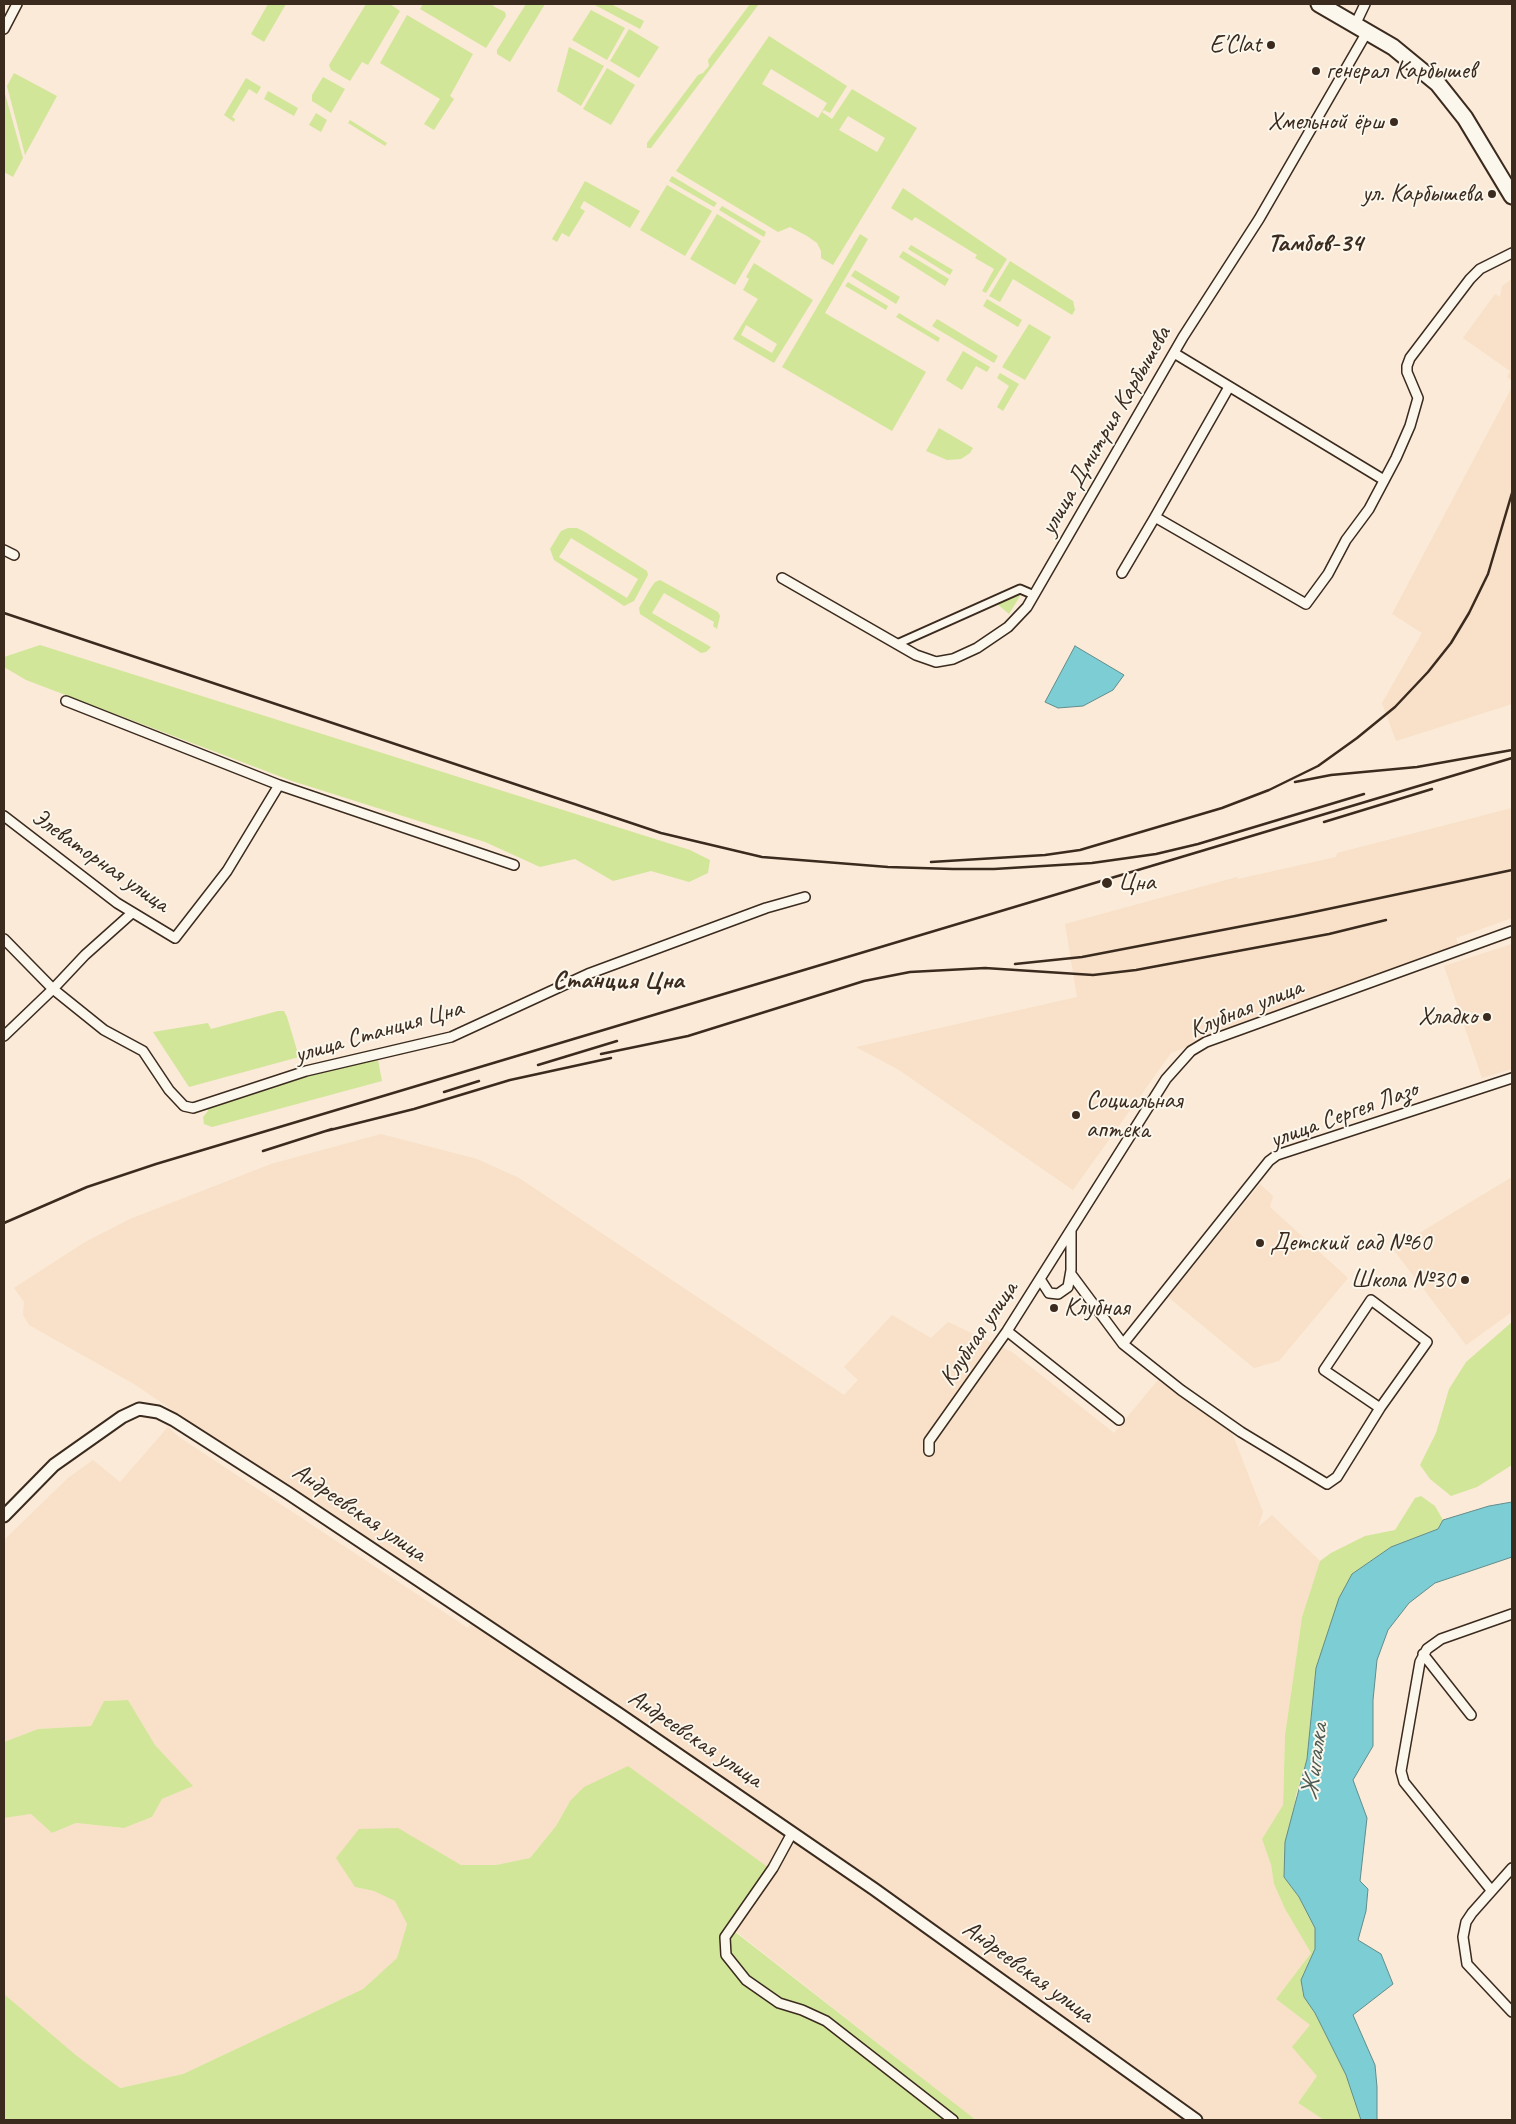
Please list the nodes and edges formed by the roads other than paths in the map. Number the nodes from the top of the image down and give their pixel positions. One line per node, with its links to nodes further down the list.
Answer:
1 (17, 4): 4 (street)
2 (1319, 4): 5 (main road)
3 (1365, 4): 5 (street, улица Дмитрия Карбышева)
4 (4, 29)
5 (1361, 29): 6 (main road); 8 (street, улица Дмитрия Карбышева)
6 (1512, 196)
7 (1512, 253): 10 (street)
8 (1174, 353): 9 (street); 16 (street, улица Дмитрия Карбышева)
9 (1229, 387): 10 (street); 11 (street)
10 (1384, 480): 11 (street)
11 (1155, 517): 14 (street)
12 (4, 550): 13 (street)
13 (14, 555)
14 (1122, 573)
15 (782, 578): 17 (street, улица Дмитрия Карбышева)
16 (1034, 595): 17 (street); 17 (street, улица Дмитрия Карбышева)
17 (897, 644)
18 (66, 701): 19 (street)
19 (279, 785): 21 (street); 23 (street, Элеваторная улица)
20 (4, 816): 23 (street, Элеваторная улица)
21 (514, 865)
22 (805, 897): 26 (street, улица Станция Цна)
23 (132, 913): 26 (street)
24 (1512, 931): 29 (street, Клубная улица)
25 (4, 939): 26 (street, улица Станция Цна)
26 (53, 989): 27 (street)
27 (4, 1036)
28 (1512, 1078): 33 (street, улица Сергея Лазо)
29 (1071, 1230): 30 (street); 31 (street, Клубная улица)
30 (1071, 1274): 31 (street); 33 (street)
31 (1040, 1279): 32 (street, Клубная улица)
32 (1007, 1331): 35 (street); 36 (street, Клубная улица)
33 (1123, 1344): 34 (street)
34 (1380, 1408): 34 (street)
35 (1119, 1420)
36 (929, 1451)
37 (4, 1516): 41 (street, Андреевская улица)
38 (1512, 1614): 39 (street)
39 (1423, 1654): 40 (street); 43 (street)
40 (1471, 1715)
41 (792, 1833): 45 (street); 46 (street, Андреевская улица)
42 (1512, 1868): 43 (street)
43 (1491, 1890): 44 (street)
44 (1512, 2012)
45 (953, 2120)
46 (1196, 2120)

